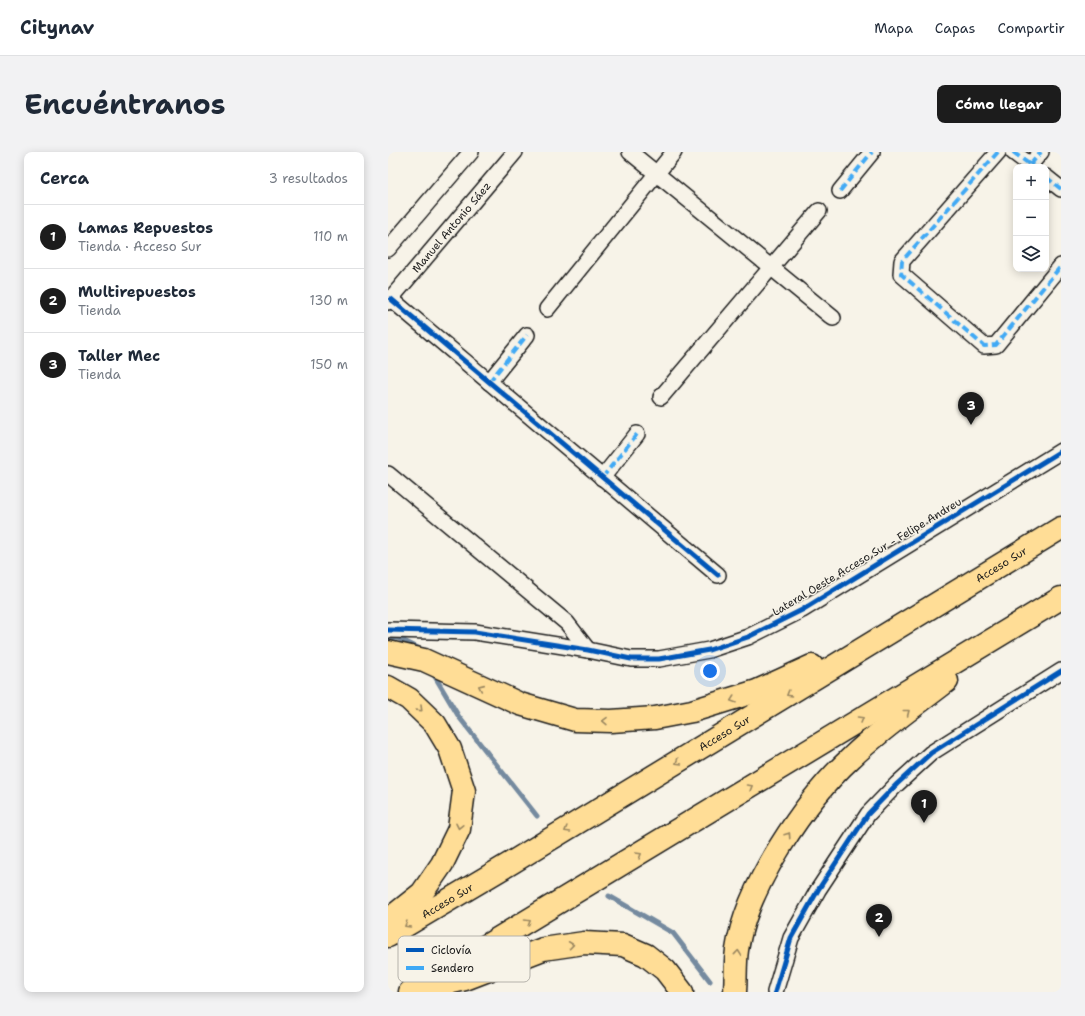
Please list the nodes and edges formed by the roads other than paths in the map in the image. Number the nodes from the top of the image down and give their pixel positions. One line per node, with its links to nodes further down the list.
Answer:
1 (471, 152): 16 (street)
2 (515, 152): 19 (street, Manuel Antonio Sáez)
3 (630, 152): 11 (street)
4 (674, 152): 11 (street)
5 (872, 152): 14 (street)
6 (998, 152): 17 (street)
7 (1013, 152): 9 (street)
8 (1041, 152): 10 (street)
9 (1028, 164)
10 (1032, 164)
11 (656, 174): 18 (street); 20 (street)
12 (1049, 179): 13 (street)
13 (1061, 188)
14 (840, 191)
15 (820, 211): 18 (street)
16 (388, 249)
17 (1061, 266)
18 (772, 268): 21 (street); 24 (street)
19 (389, 301): 23 (street)
20 (547, 309)
21 (833, 318)
22 (527, 335): 23 (street)
23 (489, 382): 28 (street)
24 (661, 397)
25 (638, 434): 28 (street)
26 (1061, 451): 35 (street, Lateral Oeste Acceso Sur - Felipe Andreu)
27 (388, 474): 35 (street)
28 (602, 478): 31 (street)
29 (1061, 519): 36 (highway, one-way to 36)
30 (1061, 528): 40 (highway, Acceso Sur, one-way to 40)
31 (718, 575)
32 (1061, 598): 33 (highway)
33 (1024, 620): 41 (highway, one-way to 33); 47 (highway, one-way to 33)
34 (388, 630): 35 (street, Lateral Oeste Acceso Sur - Felipe Andreu)
35 (588, 650)
36 (388, 652)
37 (1061, 671): 48 (street)
38 (388, 687): 39 (highway, one-way to 39)
39 (388, 920)
40 (388, 936)
41 (503, 936)
42 (530, 954): 46 (highway, one-way to 46)
43 (427, 982): 45 (highway, one-way to 43)
44 (452, 982): 45 (highway, one-way to 44)
45 (412, 991)
46 (682, 992)
47 (735, 992)
48 (775, 992)

